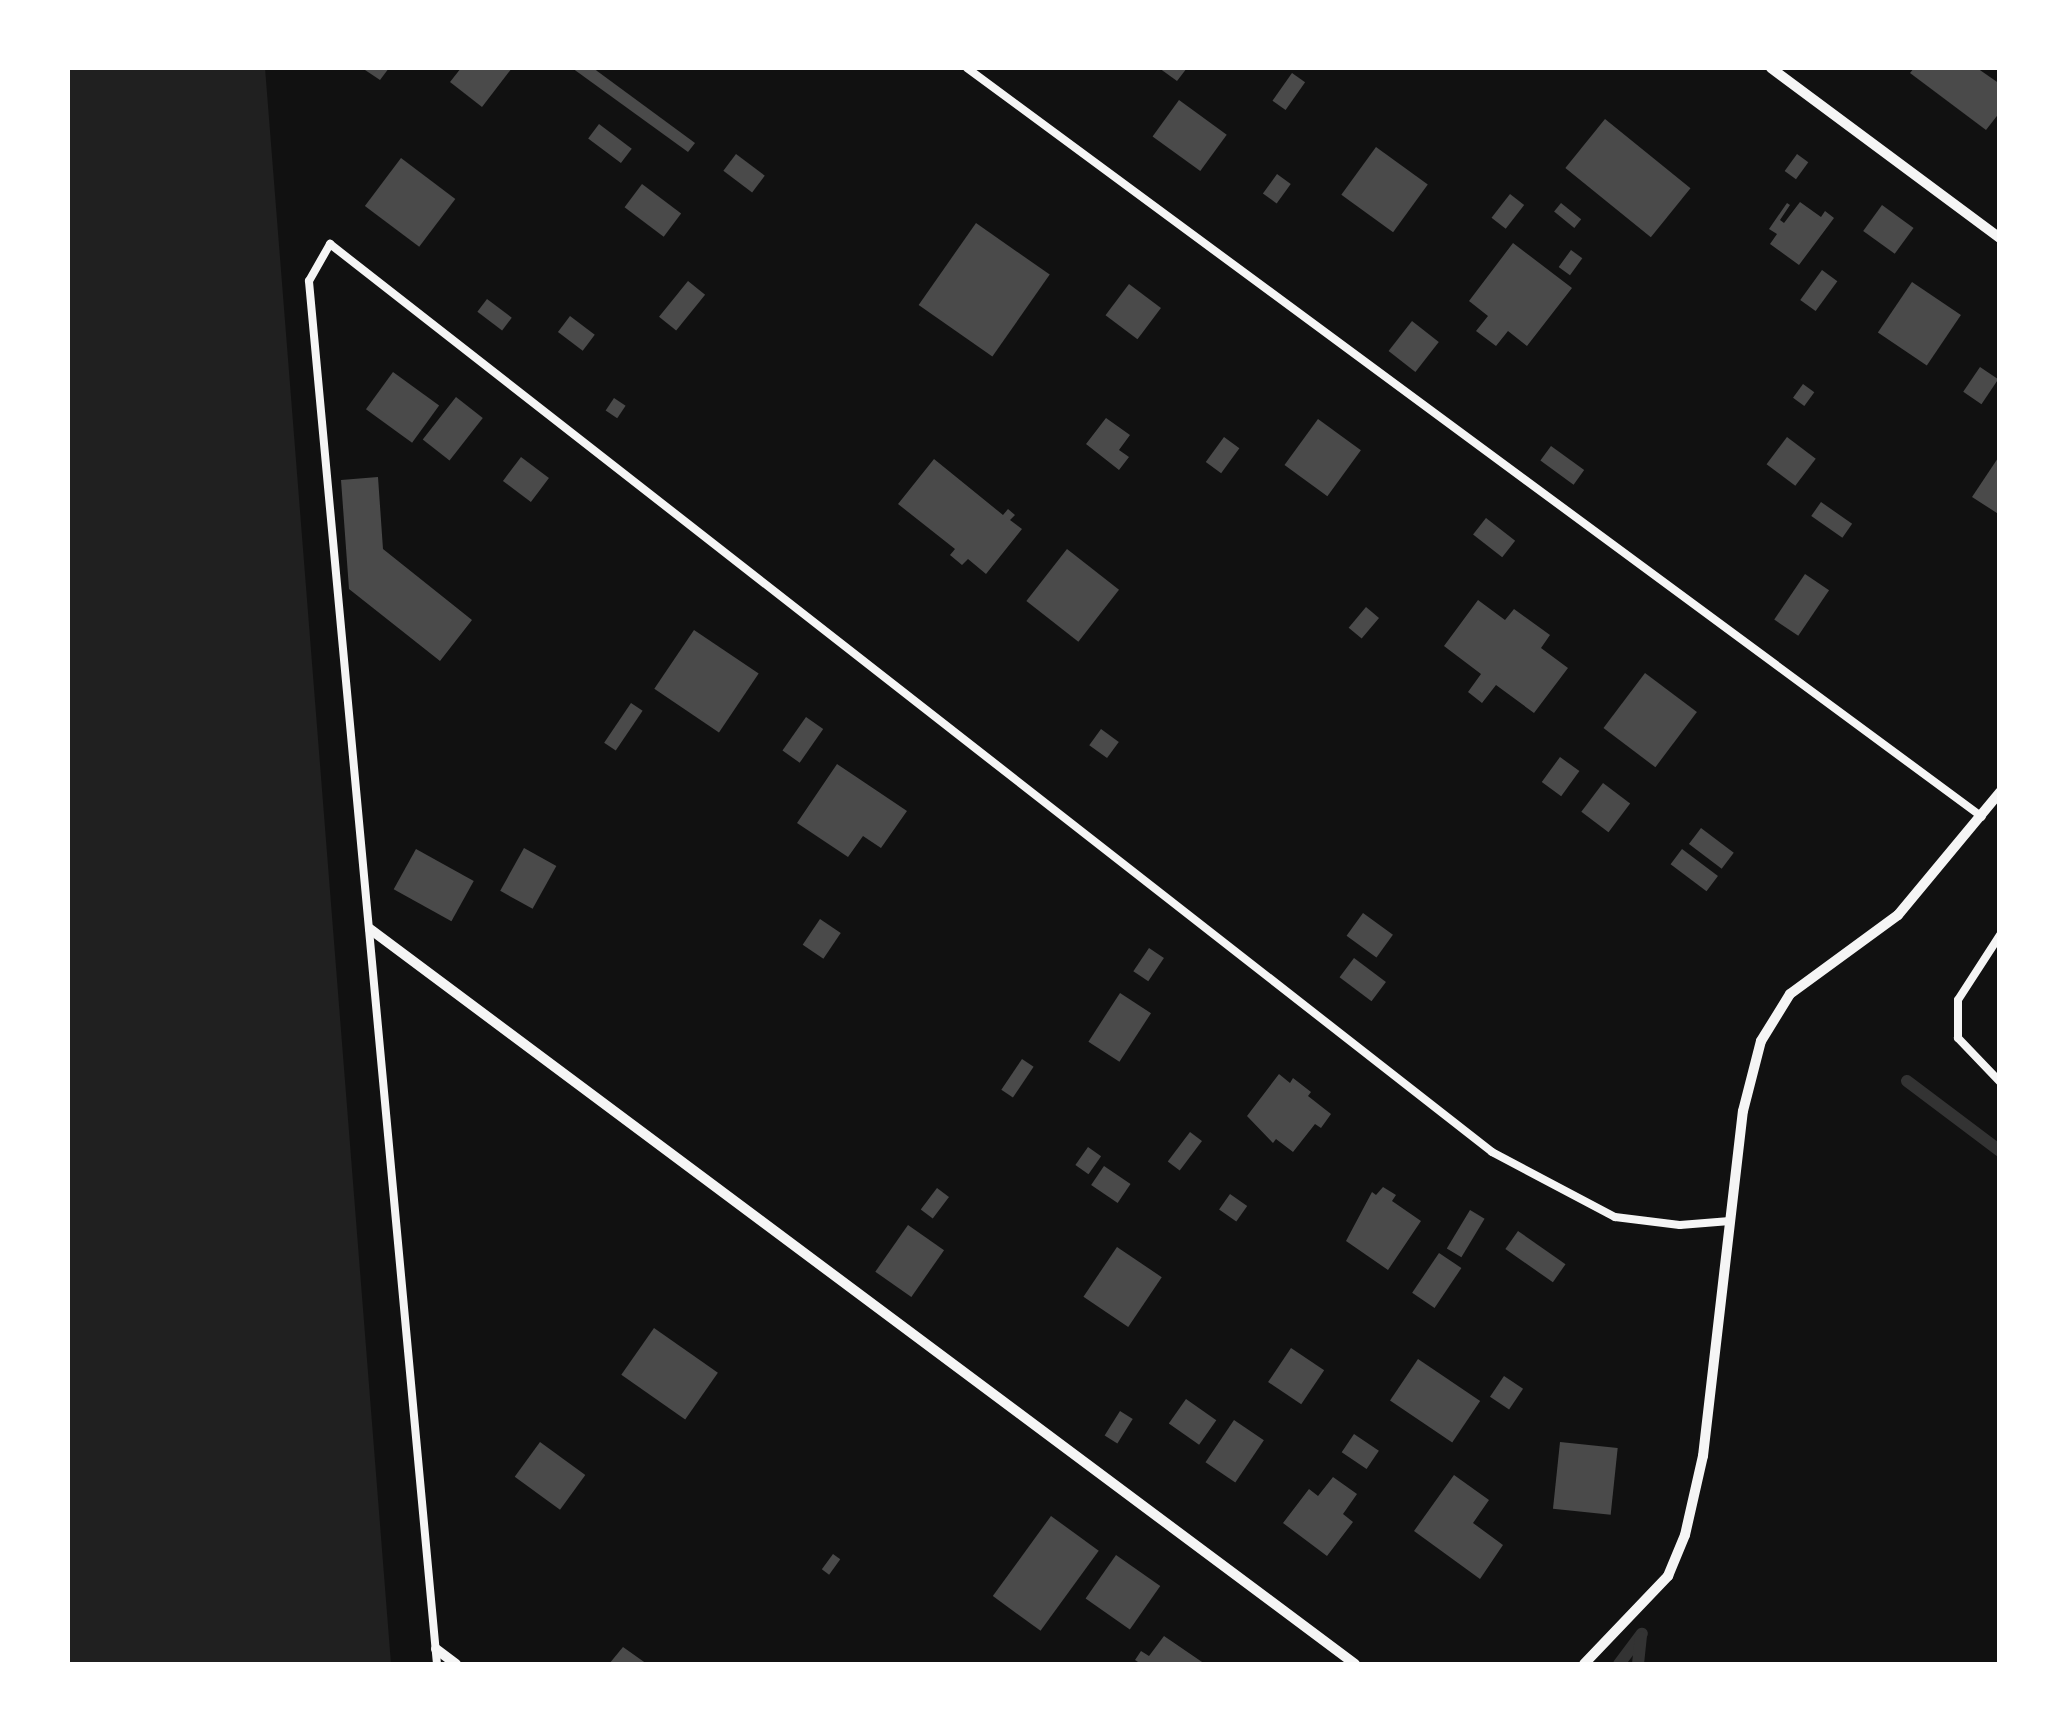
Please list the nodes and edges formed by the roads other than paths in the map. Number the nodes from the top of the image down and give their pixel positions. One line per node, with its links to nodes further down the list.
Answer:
1 (967, 68): 5 (lane)
2 (1770, 68): 3 (street)
3 (2000, 238)
4 (2000, 792): 5 (street)
5 (1982, 817): 9 (street)
6 (370, 929): 9 (lane); 10 (lane); 13 (street)
7 (2000, 935): 8 (lane)
8 (2000, 1082)
9 (1730, 1221): 14 (street)
10 (436, 1649): 11 (lane); 12 (street)
11 (437, 1664)
12 (456, 1664)
13 (1355, 1664)
14 (1584, 1664)

